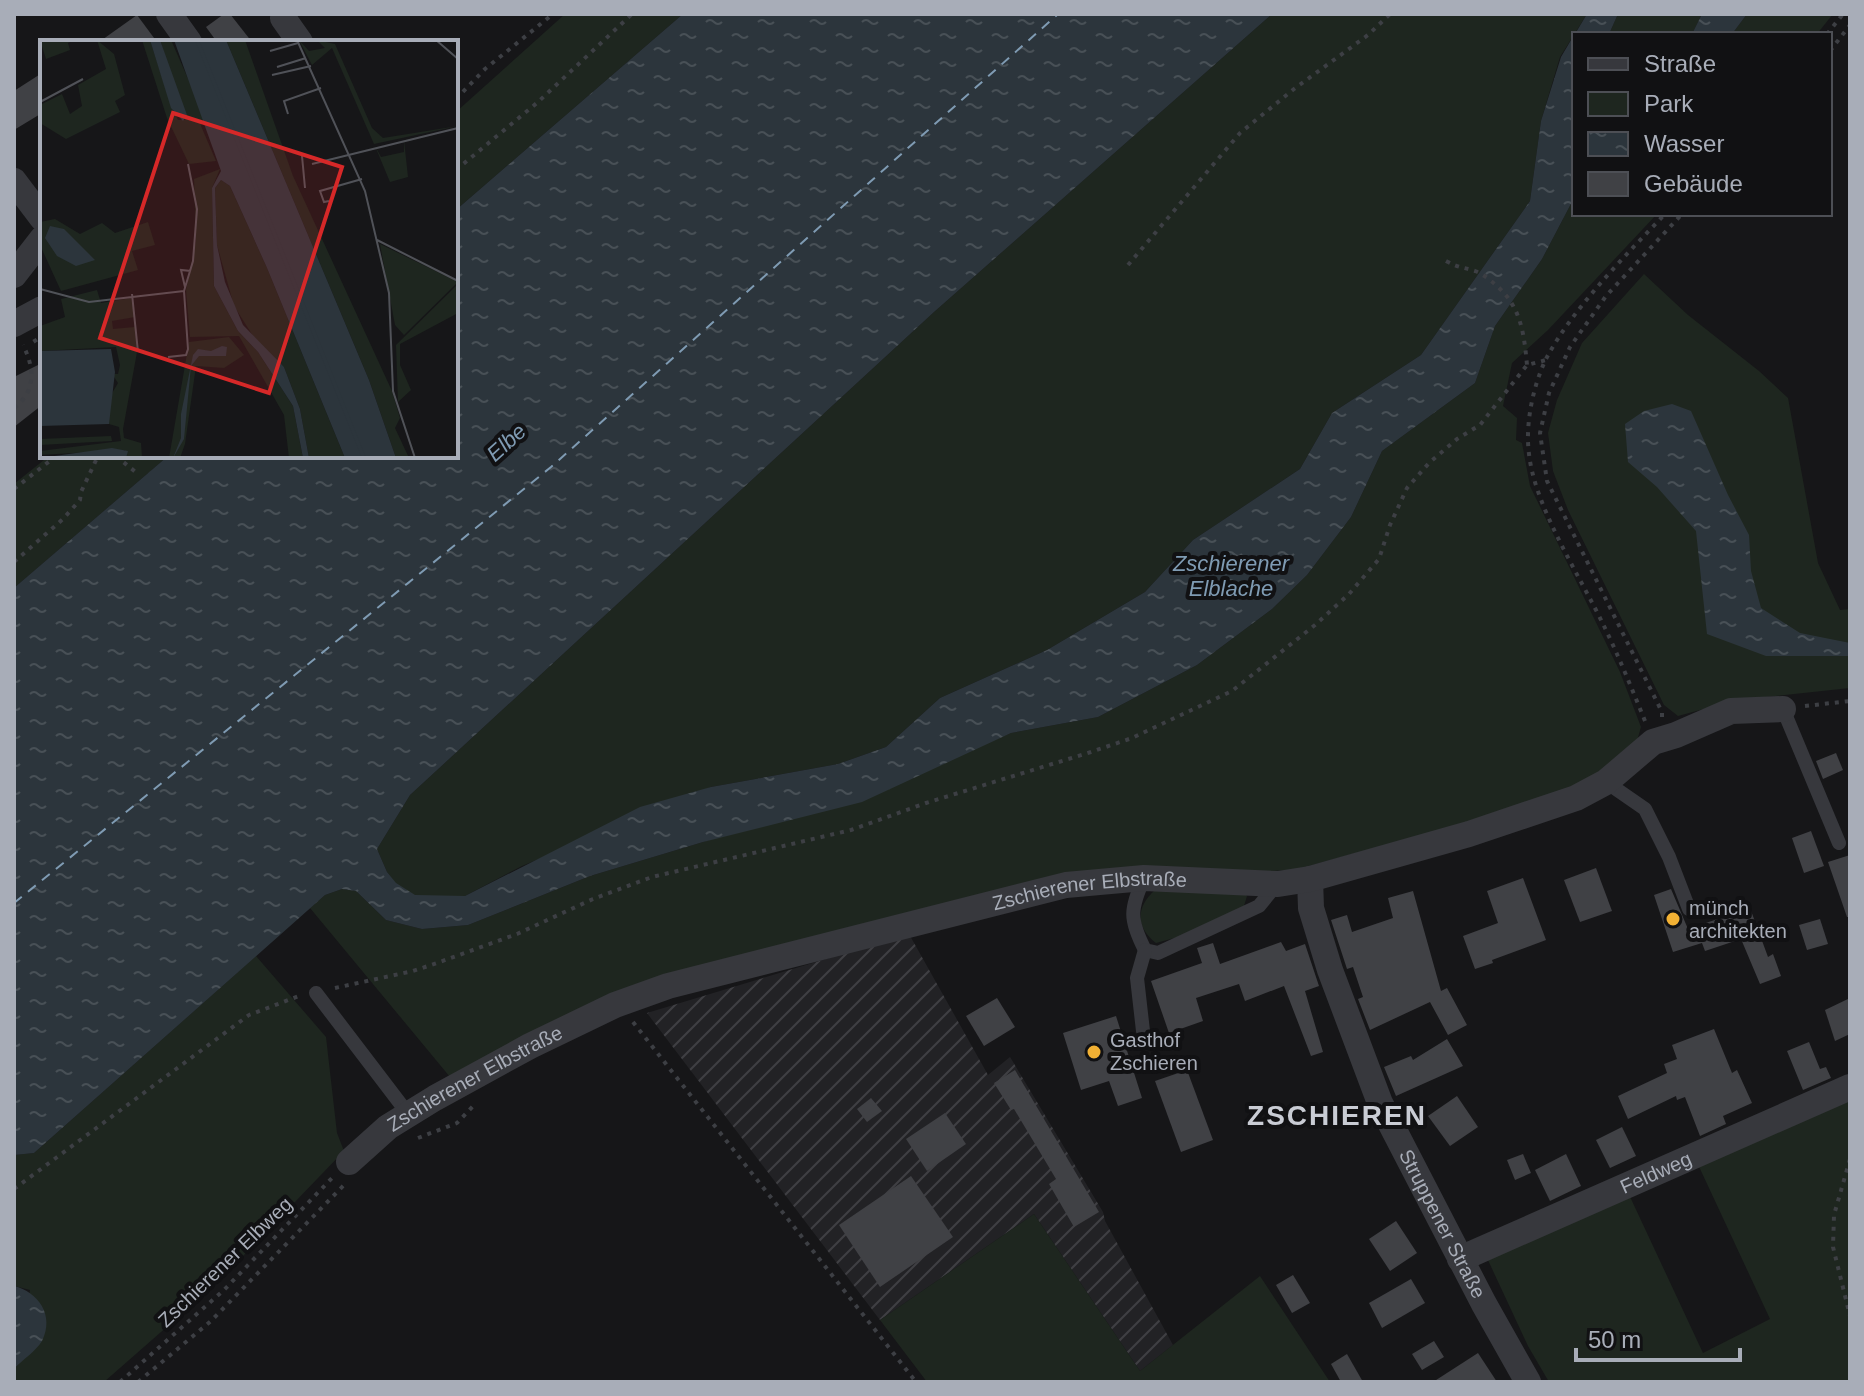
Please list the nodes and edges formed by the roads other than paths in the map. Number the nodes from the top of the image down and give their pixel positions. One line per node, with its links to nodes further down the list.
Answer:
1 (169, 14): 3 (street)
2 (283, 18): 4 (street)
3 (188, 40)
4 (299, 40)
5 (14, 181): 6 (street)
6 (40, 215)
7 (40, 242): 8 (street)
8 (14, 275)
9 (40, 311): 10 (street)
10 (17, 332)
11 (1783, 709): 12 (street, Zschierener Elbstraße); 13 (lane)
12 (1606, 782): 15 (street, Zschierener Elbstraße); 17 (lane)
13 (1839, 843)
14 (1144, 878): 16 (street, Zschierener Elbstraße); 18 (lane); 22 (street, Zschierener Elbstraße)
15 (1310, 879): 16 (street, Zschierener Elbstraße); 24 (street, Struppener Straße)
16 (1278, 884): 18 (lane)
17 (1705, 911)
18 (1145, 950): 20 (lane)
19 (316, 993): 22 (lane)
20 (1143, 1031)
21 (1850, 1087): 24 (street, Feldweg)
22 (411, 1127): 23 (street, Zschierener Elbstraße)
23 (346, 1173)
24 (1460, 1259): 25 (street, Struppener Straße)
25 (1528, 1382)

